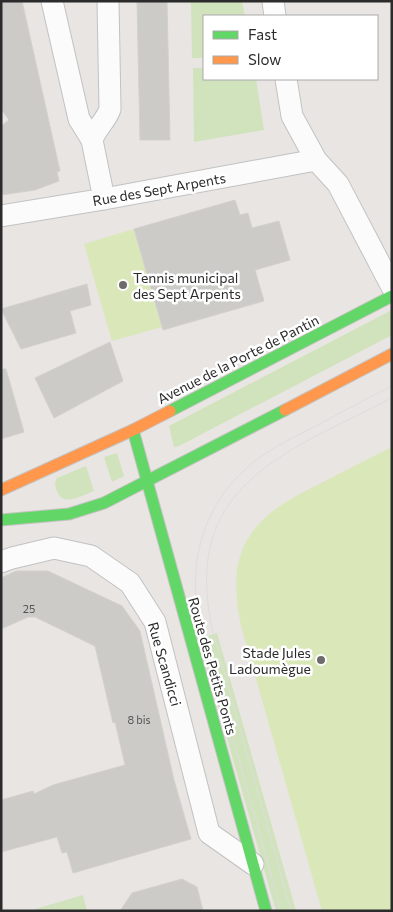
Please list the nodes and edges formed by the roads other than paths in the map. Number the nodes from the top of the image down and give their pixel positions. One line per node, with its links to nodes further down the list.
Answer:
1 (52, 1): 6 (street)
2 (108, 1): 6 (street)
3 (273, 1): 4 (street)
4 (276, 15)
5 (286, 80): 7 (street)
6 (92, 140): 8 (street)
7 (316, 160): 8 (street, Rue des Sept Arpents); 10 (street)
8 (104, 199): 9 (street, Rue des Sept Arpents)
9 (1, 216)
10 (392, 287)
11 (392, 296): 13 (main road, Avenue de la Porte de Pantin)
12 (392, 354): 14 (main road)
13 (133, 430): 14 (main road, Route des Petits Ponts); 15 (main road, Avenue de la Porte de Pantin)
14 (146, 482): 16 (main road); 18 (main road, Route des Petits Ponts)
15 (1, 490)
16 (1, 520)
17 (1, 562): 18 (street, Rue Scandicci)
18 (253, 864): 19 (main road, Route des Petits Ponts)
19 (266, 911)

